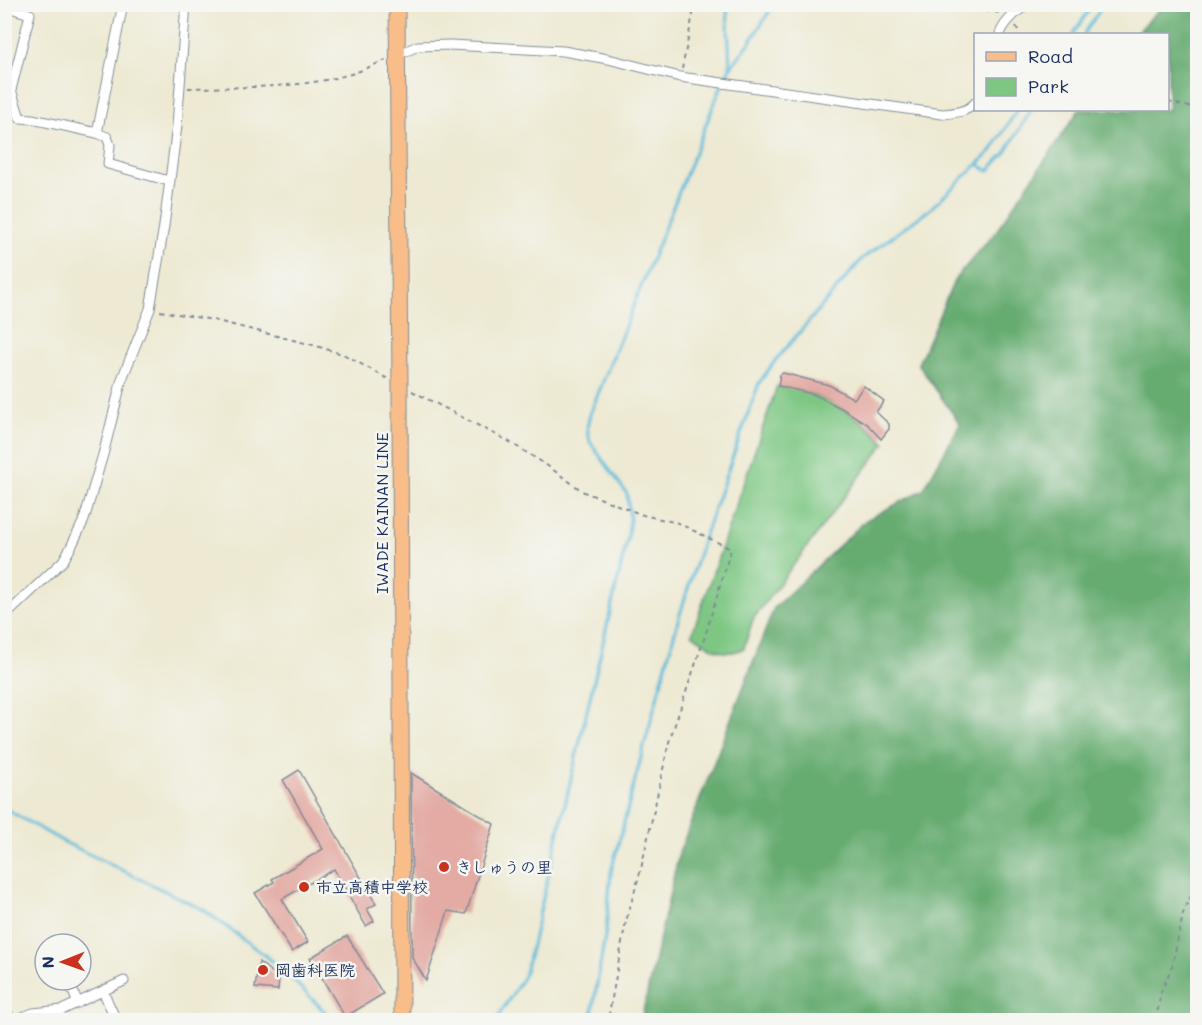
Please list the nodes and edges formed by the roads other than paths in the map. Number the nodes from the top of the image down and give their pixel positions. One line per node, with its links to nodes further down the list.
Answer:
1 (123, 4): 9 (street)
2 (186, 4): 10 (street)
3 (397, 4): 7 (main road, IWADE KAINAN LINE)
4 (1027, 4): 6 (street)
5 (4, 6): 9 (street)
6 (1000, 33)
7 (397, 55): 8 (street); 21 (main road, IWADE KAINAN LINE)
8 (974, 103)
9 (97, 133): 10 (street)
10 (169, 181): 11 (street)
11 (4, 617)
12 (124, 981): 13 (street)
13 (103, 991): 16 (street); 20 (street)
14 (73, 992): 16 (street)
15 (4, 1001): 18 (lane)
16 (78, 1003): 17 (street)
17 (62, 1010): 18 (street); 19 (street)
18 (15, 1020)
19 (66, 1020)
20 (116, 1020)
21 (402, 1020)

